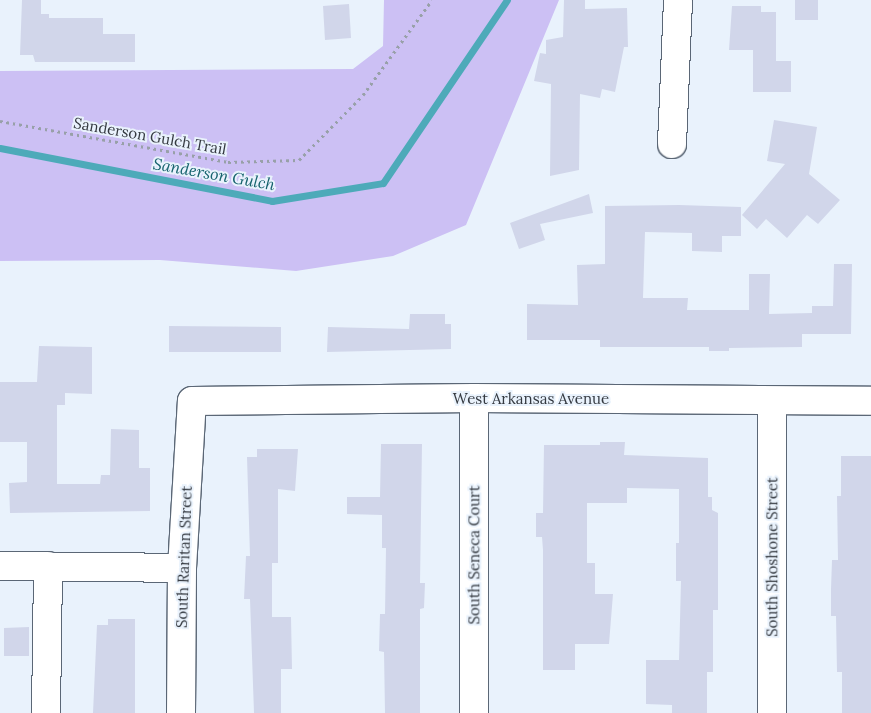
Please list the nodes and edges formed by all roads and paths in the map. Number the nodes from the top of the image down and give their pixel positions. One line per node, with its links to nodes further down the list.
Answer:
1 (432, 0): 3 (path, Sanderson Gulch Trail)
2 (678, 0): 4 (street)
3 (0, 120)
4 (672, 144)
5 (474, 398): 6 (street, West Arkansas Avenue); 7 (street, West Arkansas Avenue); 14 (street, South Seneca Court)
6 (192, 401): 11 (street, South Raritan Street)
7 (772, 401): 8 (street, West Arkansas Avenue); 15 (street, South Shoshone Street)
8 (871, 401)
9 (0, 566): 10 (street)
10 (48, 566): 11 (street); 12 (street)
11 (182, 568): 13 (street, South Raritan Street)
12 (46, 713)
13 (181, 713)
14 (474, 713)
15 (772, 713)

